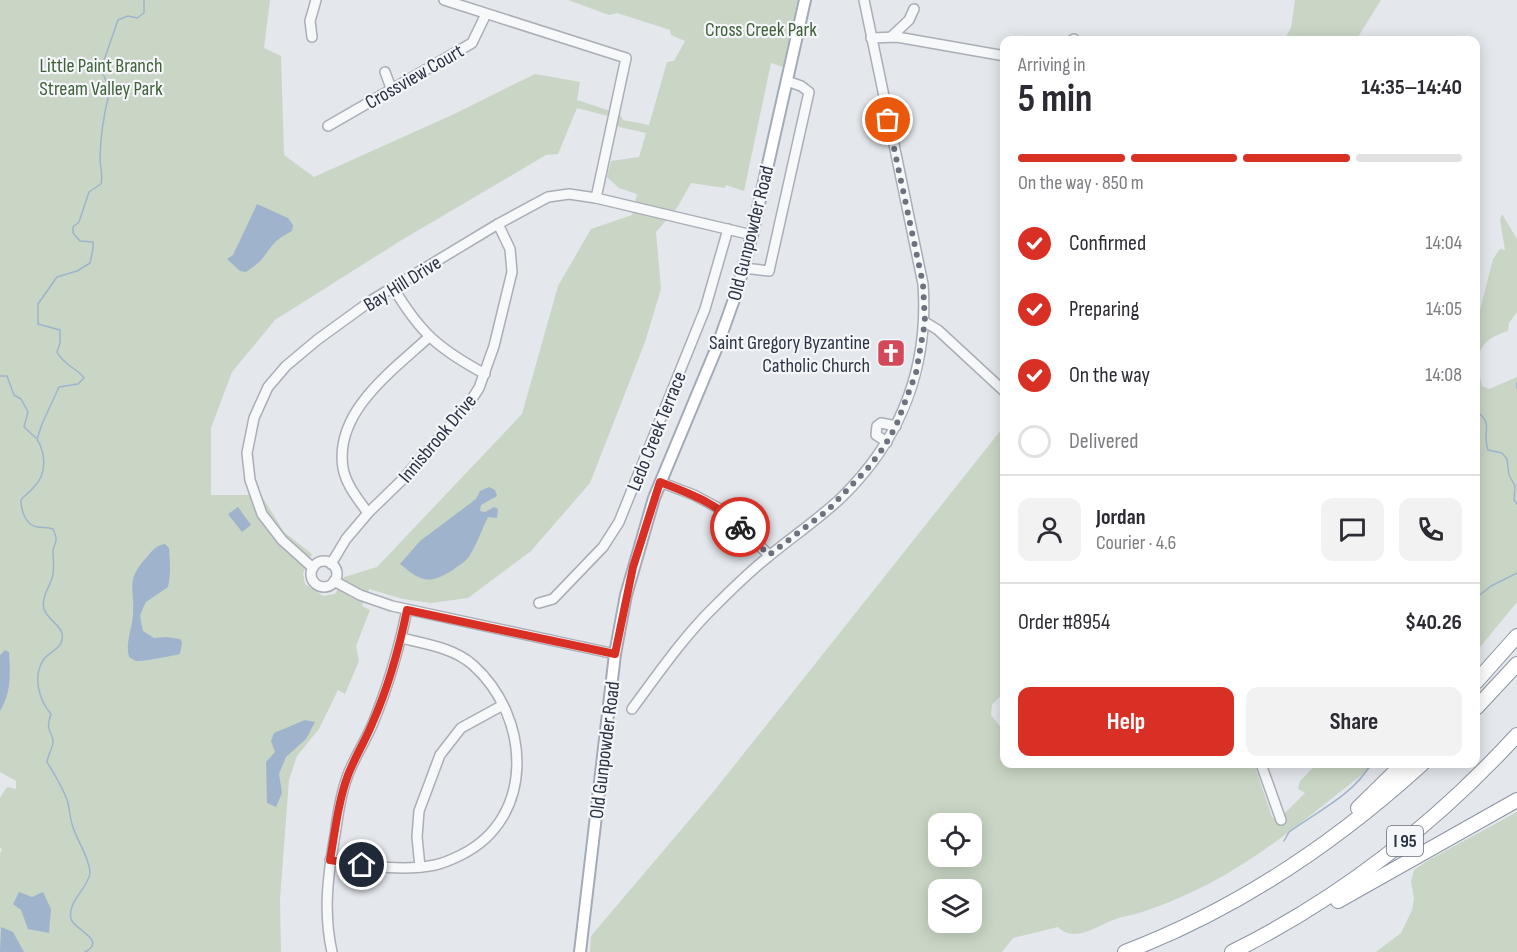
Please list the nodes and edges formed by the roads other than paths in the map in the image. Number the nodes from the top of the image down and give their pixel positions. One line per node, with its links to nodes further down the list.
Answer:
1 (316, 0): 7 (street)
2 (444, 0): 6 (street)
3 (805, 0): 12 (main road, Old Gunpowder Road)
4 (864, 0): 9 (street)
5 (914, 9): 8 (street)
6 (486, 14): 13 (street, Crossview Court); 15 (street)
7 (312, 37)
8 (891, 37): 9 (street); 10 (street)
9 (871, 38): 21 (street)
10 (1000, 55)
11 (385, 72): 13 (street)
12 (787, 81): 18 (main road, Old Gunpowder Road); 19 (street)
13 (391, 88): 14 (street, Crossview Court)
14 (328, 126)
15 (596, 198): 16 (street, Bay Hill Drive); 17 (street, Bay Hill Drive)
16 (498, 224): 20 (street, Bay Hill Drive); 23 (street, Innisbrook Drive)
17 (728, 229): 18 (street, Bay Hill Drive); 33 (street, Ledo Creek Terrace)
18 (752, 235): 19 (main road, Old Gunpowder Road)
19 (744, 268): 27 (main road, Old Gunpowder Road)
20 (393, 287): 22 (street); 31 (street, Bay Hill Drive)
21 (925, 322): 24 (street); 25 (street)
22 (429, 337): 23 (street); 28 (street)
23 (485, 374): 28 (street, Innisbrook Drive)
24 (1000, 387)
25 (896, 426): 26 (street); 26 (street)
26 (887, 442): 29 (street)
27 (660, 482): 29 (street); 37 (main road, Old Gunpowder Road)
28 (368, 513): 30 (street, Innisbrook Drive)
29 (769, 555): 42 (street)
30 (331, 564): 31 (street); 32 (street)
31 (313, 568): 32 (street)
32 (334, 581): 34 (street)
33 (539, 603)
34 (407, 610): 36 (street); 37 (street)
35 (1517, 636): 39 (highway)
36 (401, 638): 41 (street); 49 (street)
37 (615, 654): 54 (main road, Old Gunpowder Road)
38 (1517, 664): 40 (highway)
39 (1480, 678)
40 (1480, 704)
41 (503, 705): 50 (street); 50 (street)
42 (632, 709)
43 (1517, 735): 52 (highway, I 95)
44 (1262, 768): 48 (street)
45 (1399, 768): 51 (highway)
46 (1417, 768): 51 (highway, I 95)
47 (1517, 800): 52 (highway)
48 (1281, 820)
49 (330, 860): 50 (street); 53 (street)
50 (420, 867)
51 (1265, 883): 55 (highway, I 95)
52 (1277, 928): 56 (highway, I 95)
53 (332, 952)
54 (580, 952)
55 (1125, 952)
56 (1232, 952)

